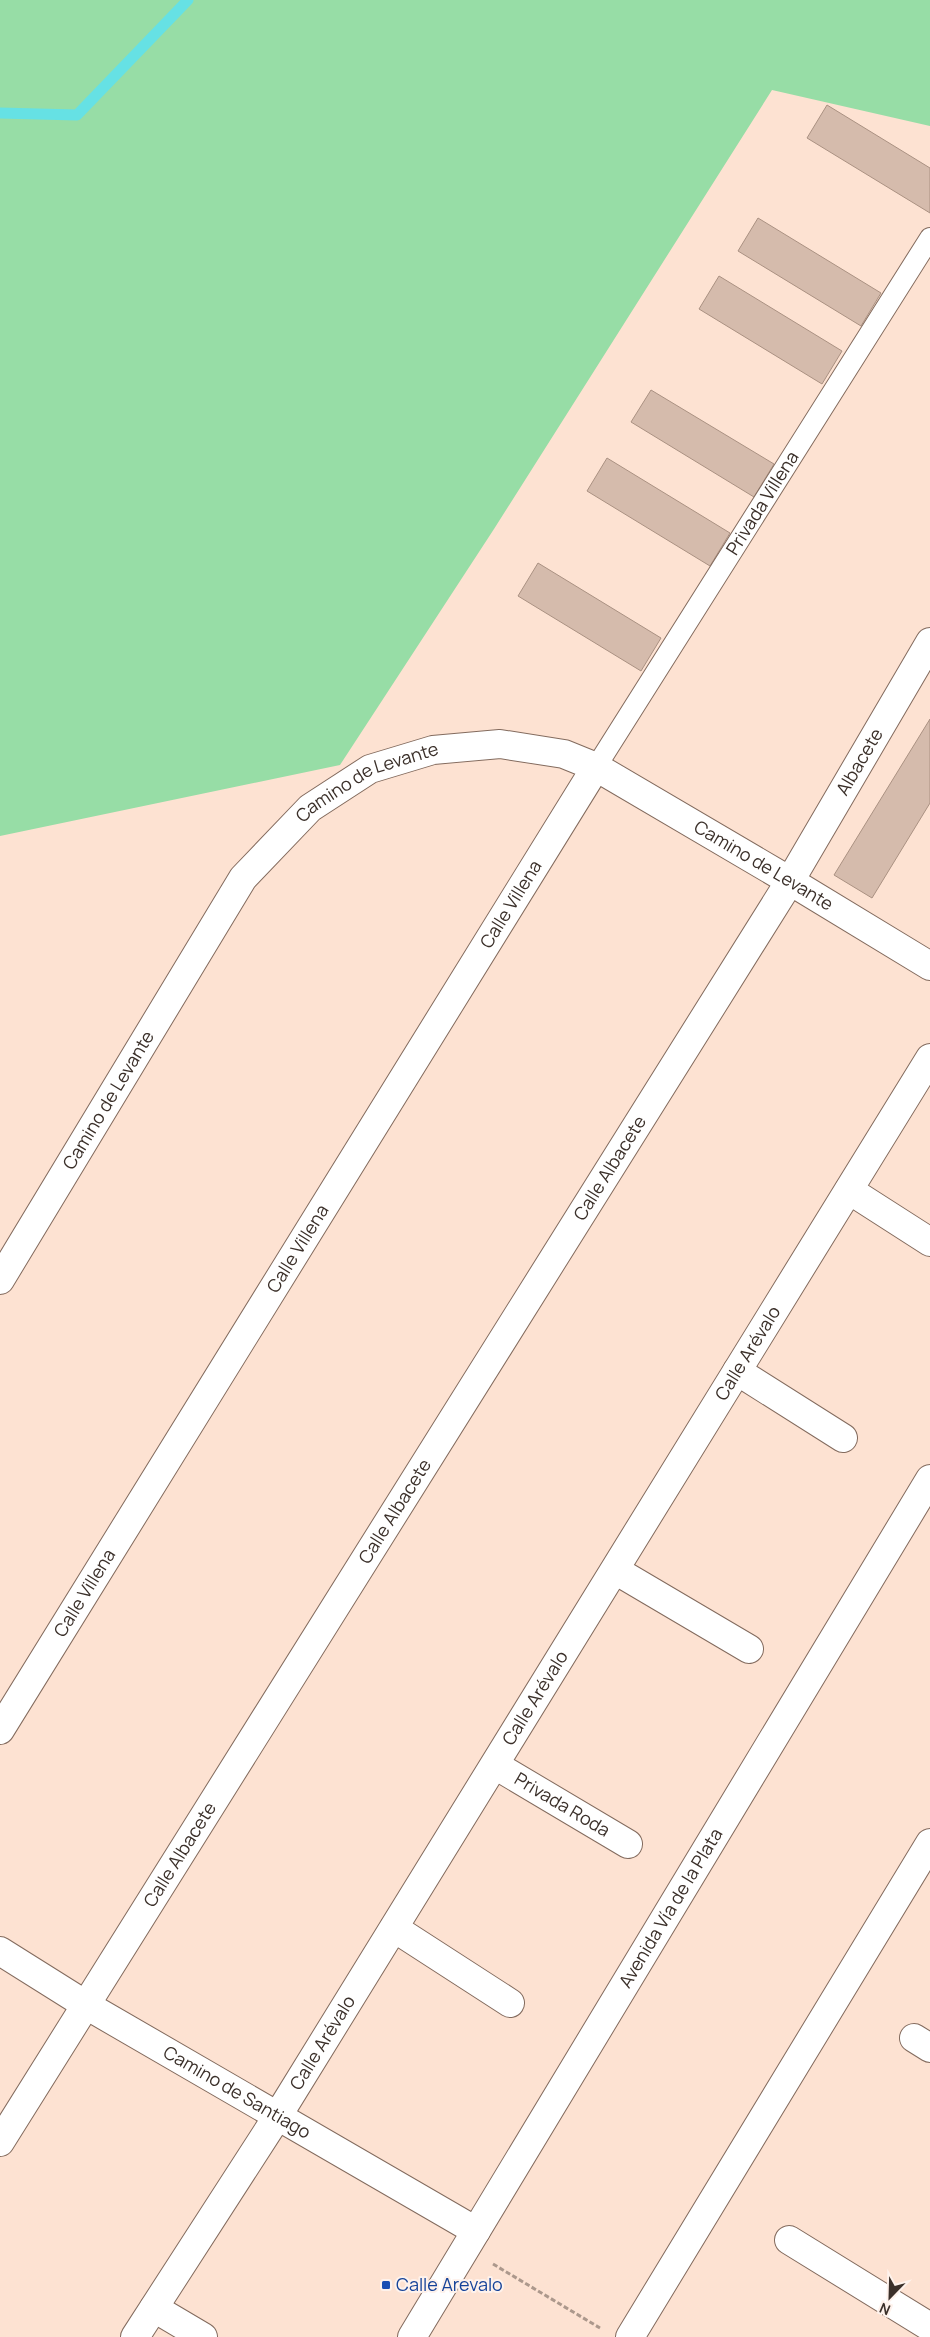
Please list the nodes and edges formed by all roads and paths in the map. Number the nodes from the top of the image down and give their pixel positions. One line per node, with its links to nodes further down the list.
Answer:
1 (930, 238): 3 (lane, Privada Villena)
2 (930, 642): 4 (street, Albacete)
3 (596, 768): 4 (street, Camino de Levante); 9 (street, Camino de Levante); 15 (street, Calle Villena)
4 (790, 881): 5 (street, Camino de Levante); 22 (street, Calle Albacete)
5 (930, 966)
6 (930, 1058): 7 (street, Calle Arévalo)
7 (849, 1190): 8 (street); 10 (street, Calle Arévalo)
8 (930, 1242)
9 (0, 1280)
10 (737, 1371): 11 (street); 13 (street, Calle Arévalo)
11 (844, 1438)
12 (930, 1480): 25 (street, Avenida Vía de la Plata)
13 (615, 1570): 14 (street); 16 (street, Calle Arévalo)
14 (749, 1649)
15 (0, 1730)
16 (495, 1765): 18 (street, Privada Roda); 19 (street, Calle Arévalo)
17 (930, 1843): 29 (street)
18 (628, 1844)
19 (394, 1928): 21 (street); 23 (street, Calle Arévalo)
20 (0, 1951): 22 (street, Camino de Santiago)
21 (510, 2003)
22 (86, 2005): 23 (street, Camino de Santiago); 24 (street, Calle Albacete)
23 (277, 2117): 25 (street, Camino de Santiago); 27 (street, Calle Arévalo)
24 (0, 2142)
25 (471, 2240): 29 (path); 32 (street, Avenida Vía de la Plata)
26 (789, 2240): 28 (street)
27 (154, 2308): 30 (street, Calle Arévalo); 31 (street)
28 (930, 2327)
29 (619, 2334)
30 (135, 2337)
31 (203, 2337)
32 (412, 2337)

